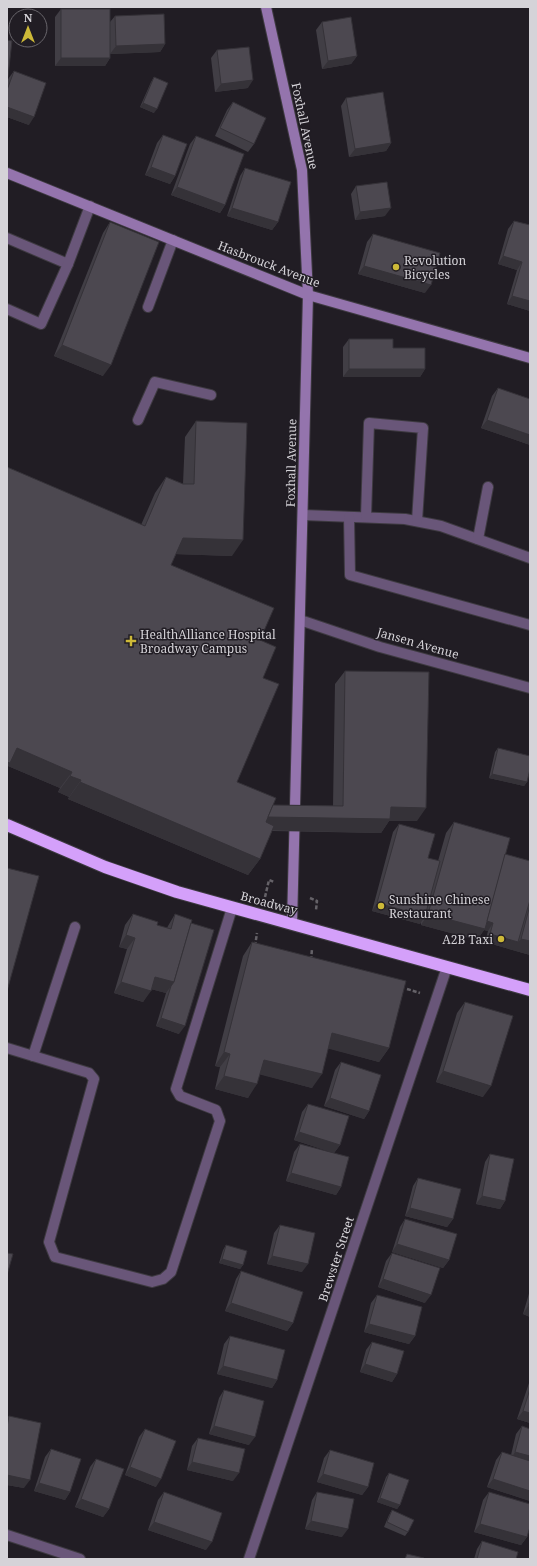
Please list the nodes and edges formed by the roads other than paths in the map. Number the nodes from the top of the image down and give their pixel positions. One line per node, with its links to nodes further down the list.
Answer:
1 (266, 7): 7 (street, Foxhall Avenue)
2 (7, 172): 3 (street, Hasbrouck Avenue)
3 (90, 206): 5 (street, Hasbrouck Avenue); 6 (street)
4 (7, 238): 6 (street)
5 (173, 240): 7 (street, Hasbrouck Avenue); 8 (street)
6 (68, 264): 9 (street)
7 (308, 295): 10 (street, Hasbrouck Avenue); 14 (street, Foxhall Avenue)
8 (148, 307)
9 (7, 309)
10 (530, 358)
11 (212, 395): 12 (street)
12 (138, 420)
13 (488, 487): 18 (street)
14 (303, 514): 15 (street); 20 (street, Foxhall Avenue)
15 (349, 517): 16 (street); 21 (street)
16 (366, 517): 17 (street); 17 (street)
17 (417, 521): 18 (street)
18 (478, 539): 19 (street)
19 (530, 558)
20 (300, 620): 22 (street, Jansen Avenue); 25 (street, Foxhall Avenue)
21 (530, 625)
22 (530, 688)
23 (7, 825): 24 (highway, Broadway)
24 (232, 908): 25 (highway, Broadway); 30 (street)
25 (292, 924): 27 (highway, Broadway)
26 (75, 927): 30 (street)
27 (447, 967): 28 (highway, Broadway); 33 (street, Brewster Street)
28 (530, 990)
29 (7, 1048): 30 (street)
30 (32, 1056)
31 (7, 1535): 32 (street)
32 (80, 1559)
33 (249, 1559)

